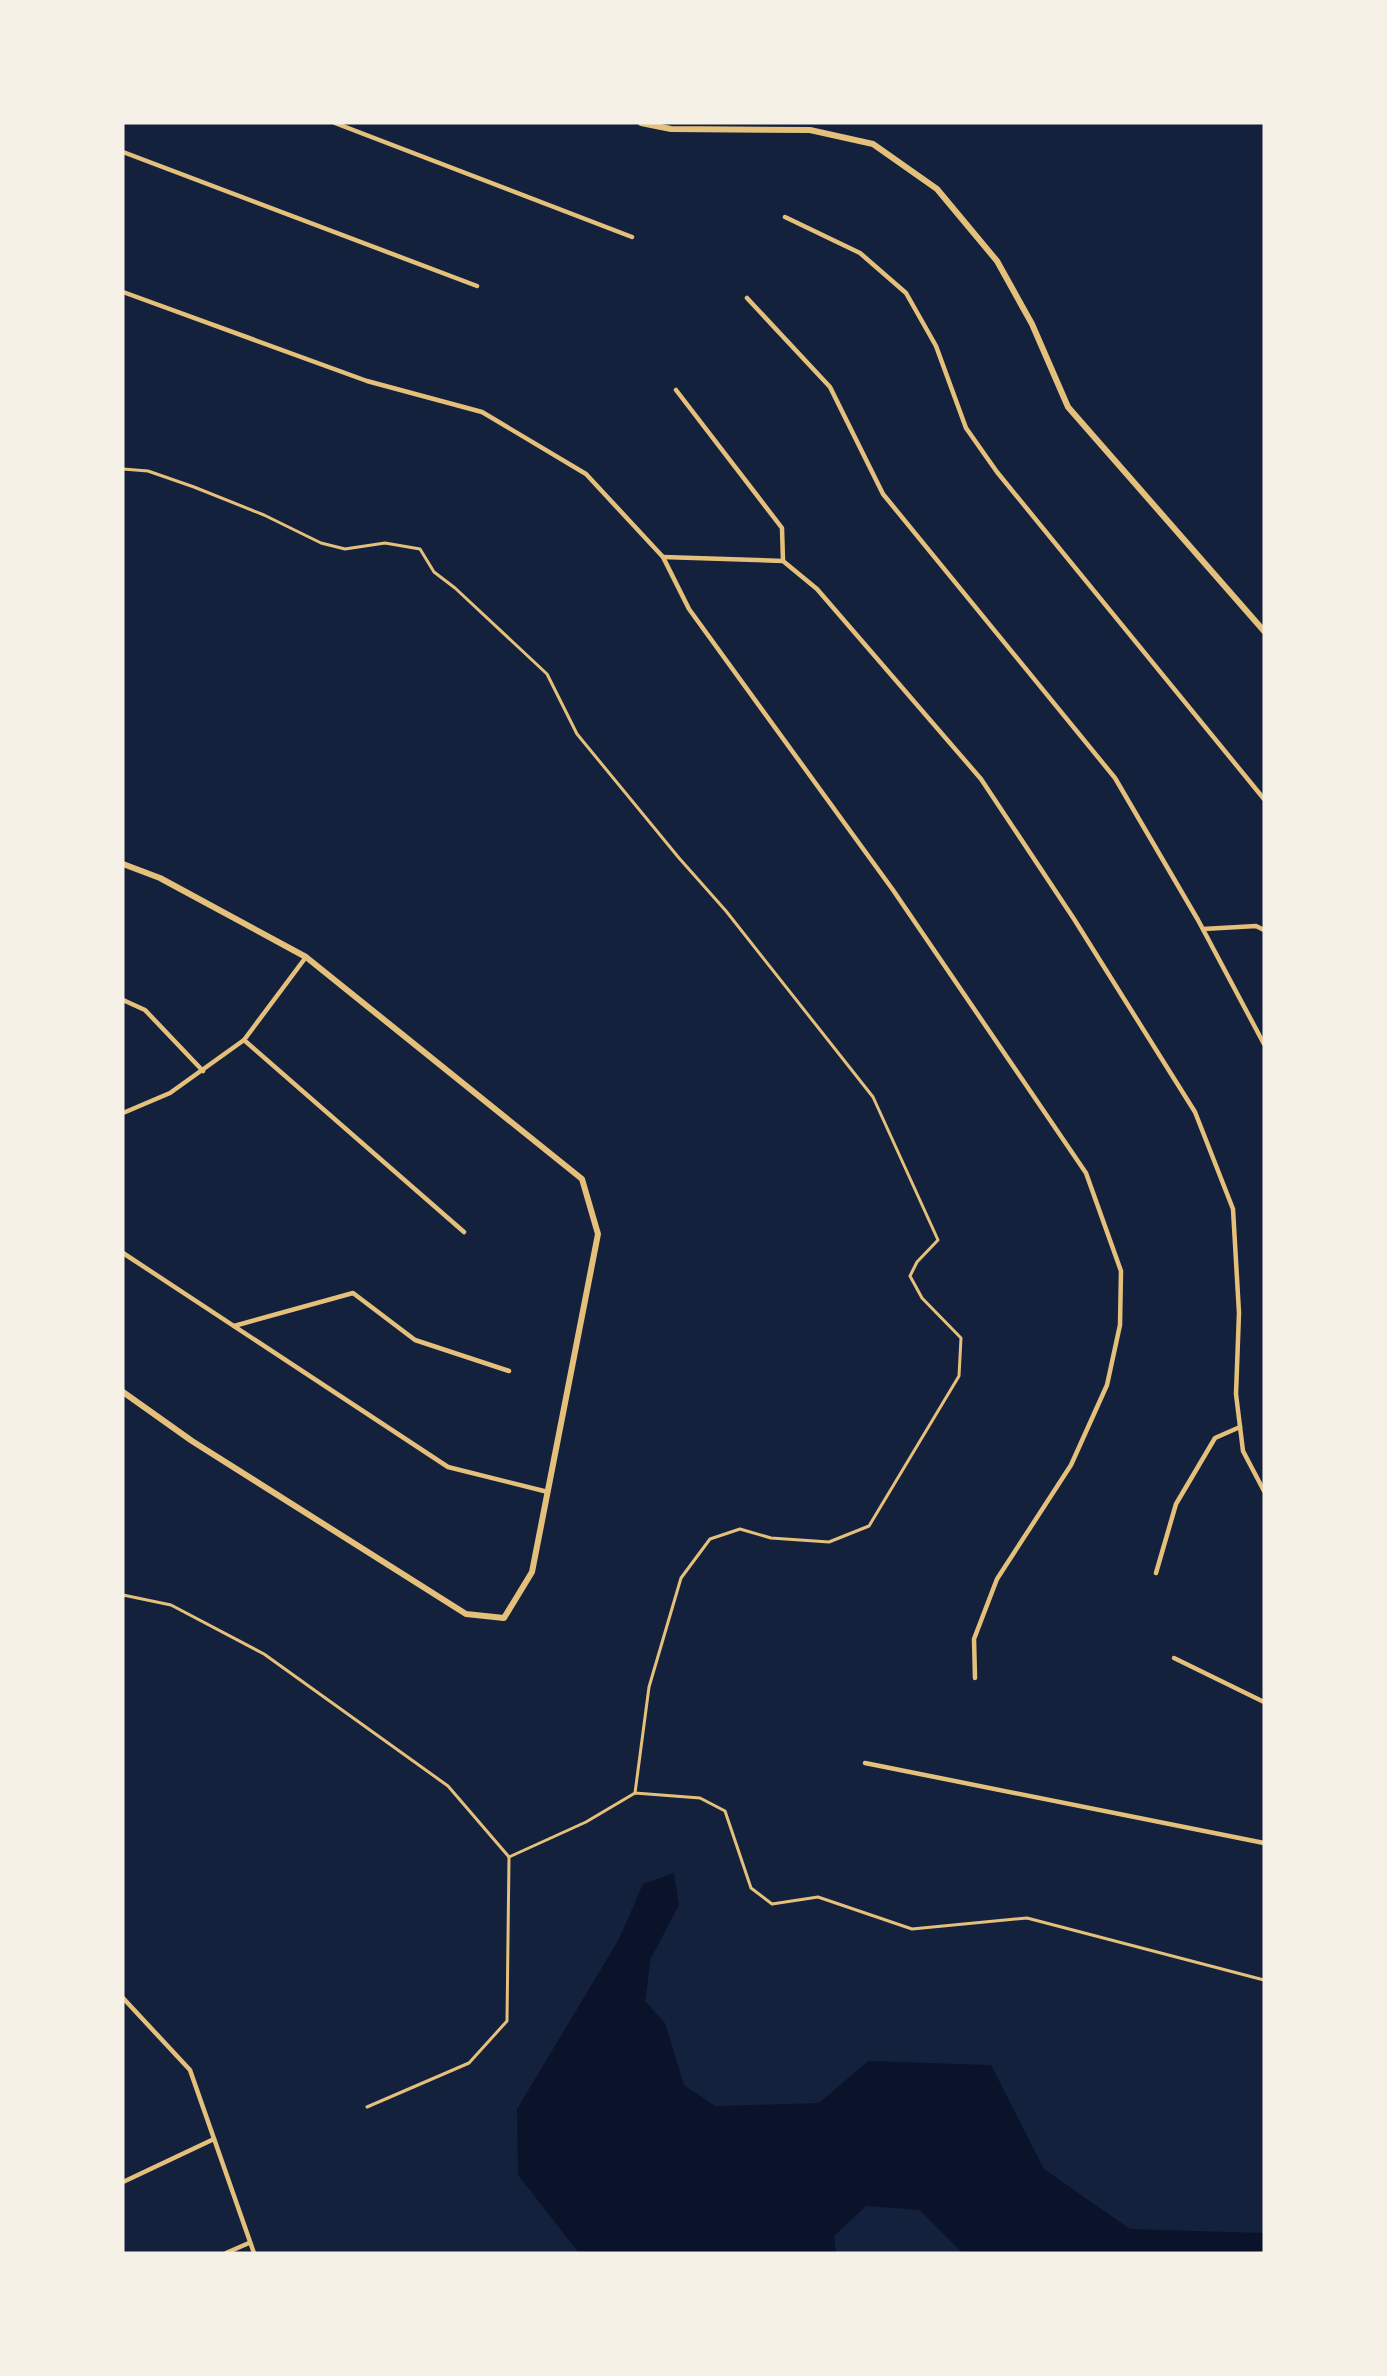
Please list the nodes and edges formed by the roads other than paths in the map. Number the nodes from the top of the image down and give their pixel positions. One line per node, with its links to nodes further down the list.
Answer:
1 (335, 123): 5 (lane)
2 (641, 123): 12 (street)
3 (123, 152): 6 (lane)
4 (785, 217): 13 (lane)
5 (632, 237)
6 (477, 286)
7 (123, 292): 10 (lane)
8 (747, 297): 15 (lane)
9 (676, 390): 11 (lane)
10 (663, 557): 11 (lane); 33 (lane)
11 (783, 561): 28 (lane)
12 (1264, 631)
13 (1264, 799)
14 (123, 864): 17 (street)
15 (1203, 929): 16 (lane); 20 (lane)
16 (1264, 930)
17 (306, 957): 19 (lane); 30 (street)
18 (123, 1000): 21 (lane)
19 (244, 1040): 21 (lane); 23 (lane)
20 (1264, 1044)
21 (203, 1071): 22 (lane)
22 (123, 1113)
23 (464, 1232)
24 (123, 1253): 25 (lane)
25 (234, 1326): 26 (lane); 30 (lane)
26 (509, 1371)
27 (123, 1392): 30 (street)
28 (1240, 1426): 29 (lane); 31 (lane)
29 (1264, 1491)
30 (548, 1492)
31 (1156, 1573)
32 (1174, 1658): 34 (lane)
33 (975, 1678)
34 (1264, 1702)
35 (865, 1763): 36 (lane)
36 (1264, 1844)
37 (123, 1998): 38 (lane)
38 (214, 2139): 39 (lane); 40 (lane)
39 (124, 2181)
40 (249, 2243): 41 (lane); 42 (lane)
41 (226, 2253)
42 (254, 2253)

